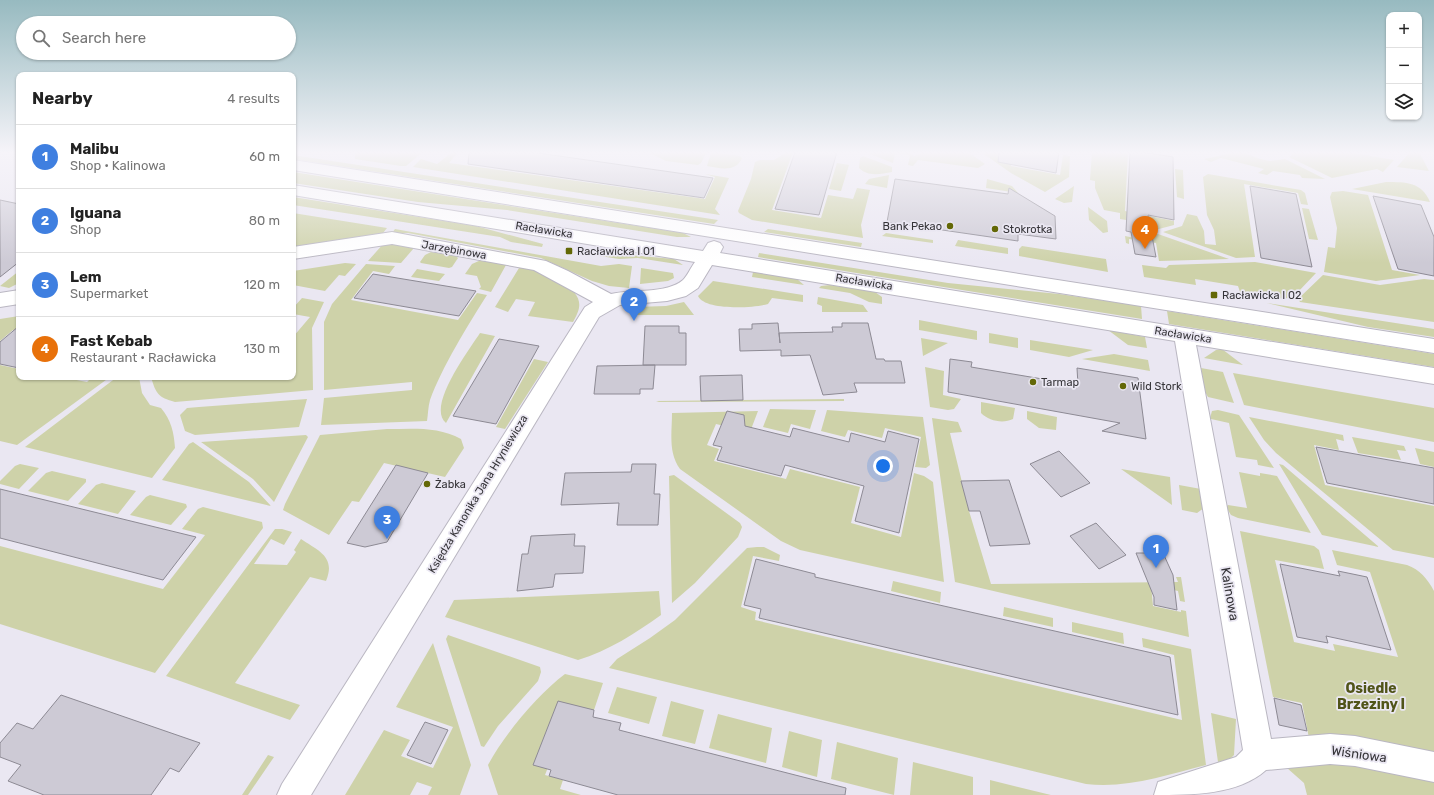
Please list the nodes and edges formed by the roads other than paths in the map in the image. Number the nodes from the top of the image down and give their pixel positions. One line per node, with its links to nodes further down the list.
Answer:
1 (444, 189): 3 (street)
2 (296, 190): 5 (street, Racławicka)
3 (720, 233): 5 (street, Księdza Kanonika Jana Hryniewicza); 10 (street)
4 (296, 253): 8 (street, Jarzębinowa)
5 (710, 257): 8 (street, Księdza Kanonika Jana Hryniewicza); 9 (street, Racławicka)
6 (16, 297): 7 (street)
7 (0, 300)
8 (607, 301): 15 (street, Księdza Kanonika Jana Hryniewicza)
9 (1184, 336): 11 (street, Racławicka); 12 (street, Kalinowa)
10 (1434, 346)
11 (1434, 376)
12 (1259, 755): 13 (street, Wiśniowa); 14 (street)
13 (1434, 767)
14 (1169, 793)
15 (293, 795)

